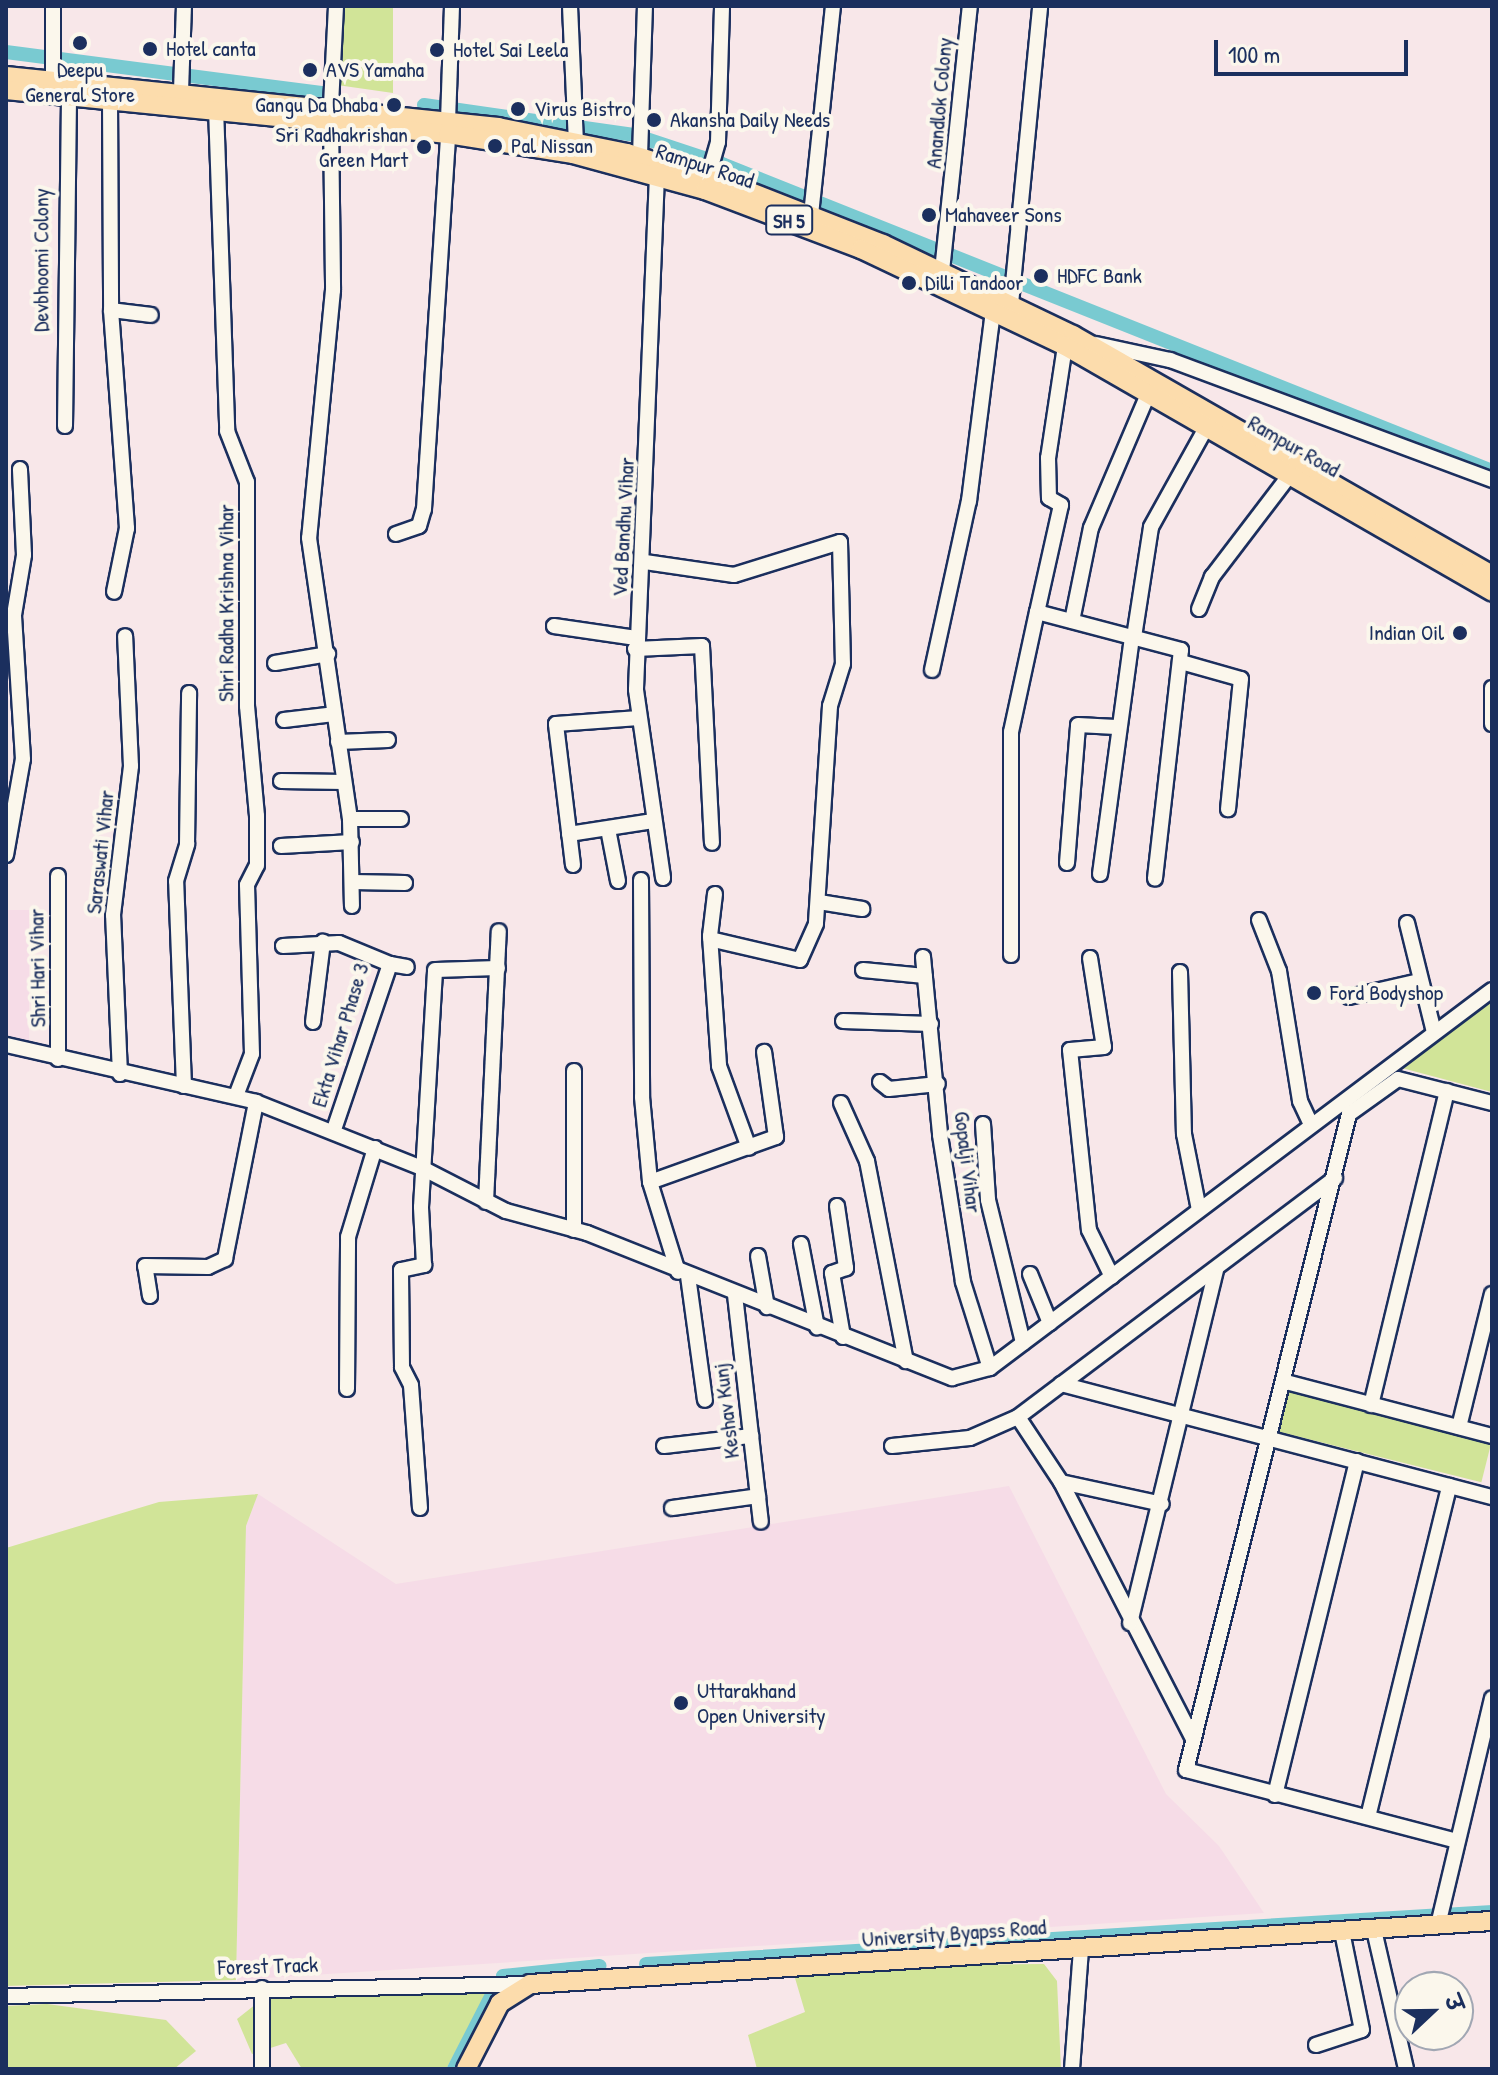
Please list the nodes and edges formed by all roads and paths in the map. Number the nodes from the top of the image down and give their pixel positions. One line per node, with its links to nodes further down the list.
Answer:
1 (53, 6): 13 (street)
2 (184, 6): 12 (street)
3 (336, 6): 18 (street)
4 (452, 6): 19 (street)
5 (570, 6): 20 (street)
6 (645, 6): 21 (street)
7 (722, 6): 22 (street)
8 (833, 6): 24 (street)
9 (970, 6): 25 (street, Anandlok Colony)
10 (1040, 6): 26 (street)
11 (6, 76): 13 (main road)
12 (183, 79): 13 (main road); 18 (main road)
13 (53, 80)
14 (6, 90): 15 (main road, Rampur Road / SH 5)
15 (69, 96): 16 (main road, Rampur Road / SH 5); 33 (street, Devbhoomi Colony)
16 (110, 99): 17 (main road, Rampur Road / SH 5); 27 (street)
17 (216, 108): 18 (main road, Rampur Road / SH 5); 119 (street, Shri Radha Krishna Vihar)
18 (331, 112): 19 (main road, Rampur Road / SH 5); 49 (street)
19 (449, 117): 20 (main road); 23 (main road, Rampur Road / SH 5); 37 (street)
20 (576, 132): 21 (main road)
21 (643, 144): 22 (main road)
22 (712, 168): 24 (main road)
23 (657, 175): 26 (main road, Rampur Road / SH 5); 38 (street, Ved Bandhu Vihar)
24 (812, 203): 25 (main road)
25 (945, 260): 26 (main road)
26 (1009, 296): 29 (main road); 30 (main road, Rampur Road / SH 5); 52 (street)
27 (111, 310): 28 (street); 40 (street)
28 (151, 315)
29 (1089, 343): 36 (street); 39 (main road)
30 (1065, 346): 31 (main road, Rampur Road / SH 5); 43 (street)
31 (1149, 392): 32 (main road, Rampur Road / SH 5); 44 (street)
32 (1208, 424): 35 (main road, Rampur Road / SH 5); 47 (street)
33 (65, 426)
34 (20, 469): 73 (street)
35 (1292, 472): 41 (main road, Rampur Road / SH 5); 42 (street)
36 (1492, 480)
37 (396, 534)
38 (645, 562): 48 (street, Ved Bandhu Vihar); 85 (street)
39 (1492, 575)
40 (114, 592)
41 (1492, 592)
42 (1199, 609)
43 (1037, 612): 44 (street); 94 (street)
44 (1072, 621): 47 (street)
45 (554, 626): 48 (street)
46 (125, 636): 114 (street, Saraswati Vihar)
47 (1133, 637): 50 (street); 59 (street)
48 (636, 643): 56 (street, Ved Bandhu Vihar); 71 (street)
49 (328, 654): 51 (street); 55 (street)
50 (1181, 662): 64 (street); 79 (street)
51 (275, 663)
52 (932, 670)
53 (1492, 688): 58 (street)
54 (189, 693): 117 (street)
55 (334, 714): 57 (street); 61 (street)
56 (639, 718): 67 (street, Ved Bandhu Vihar); 69 (street)
57 (284, 720)
58 (1492, 724)
59 (1116, 727): 74 (street); 76 (street)
60 (388, 740): 61 (street)
61 (338, 742): 63 (street)
62 (281, 781): 63 (street)
63 (344, 782): 65 (street)
64 (1228, 809)
65 (350, 819): 66 (street); 70 (street)
66 (401, 819)
67 (653, 821): 68 (street); 78 (street, Ved Bandhu Vihar)
68 (608, 829): 69 (street); 81 (street)
69 (569, 834): 75 (street)
70 (352, 842): 72 (street); 82 (street)
71 (712, 843)
72 (281, 846)
73 (6, 855)
74 (1067, 863)
75 (573, 865)
76 (1100, 874)
77 (58, 876): 112 (street, Shri Hari Vihar)
78 (663, 878)
79 (1155, 879)
80 (641, 880): 130 (street)
81 (618, 881)
82 (353, 882): 83 (street); 86 (street)
83 (405, 883)
84 (715, 894): 91 (street)
85 (819, 902): 87 (street); 91 (street)
86 (352, 906)
87 (862, 909)
88 (1259, 920): 124 (street)
89 (1407, 923): 103 (street)
90 (499, 931): 99 (street)
91 (710, 939): 127 (street)
92 (323, 942): 93 (street, Ekta Vihar Phase 3); 97 (street, Ekta Vihar Phase 3); 107 (street)
93 (283, 946)
94 (1011, 955)
95 (923, 957): 102 (street, Gopalji Vihar)
96 (1090, 958): 140 (street)
97 (390, 964): 98 (street); 125 (street, Ekta Vihar Phase 3)
98 (407, 967)
99 (498, 968): 128 (street); 131 (street)
100 (863, 970): 102 (street)
101 (1180, 972): 133 (street)
102 (925, 976): 108 (street, Gopalji Vihar)
103 (1420, 981): 105 (street); 109 (street)
104 (1492, 990): 109 (street)
105 (1349, 997)
106 (843, 1021): 108 (street)
107 (313, 1022)
108 (931, 1024): 116 (street, Gopalji Vihar)
109 (1434, 1032): 124 (street)
110 (6, 1045): 112 (street)
111 (764, 1052): 127 (street)
112 (58, 1059): 114 (street)
113 (574, 1071): 134 (street)
114 (120, 1074): 117 (street)
115 (880, 1082): 116 (street)
116 (938, 1084): 150 (street, Gopalji Vihar)
117 (184, 1086): 119 (street)
118 (1447, 1091): 122 (street); 129 (street); 155 (street)
119 (236, 1096): 120 (street)
120 (256, 1102): 125 (street); 143 (street)
121 (841, 1103): 149 (street)
122 (1492, 1103)
123 (983, 1124): 148 (street)
124 (1311, 1125): 133 (street)
125 (333, 1132): 126 (street)
126 (375, 1148): 128 (street); 153 (street)
127 (749, 1148): 130 (street)
128 (424, 1169): 131 (street); 170 (street)
129 (1335, 1178): 137 (street); 151 (street)
130 (650, 1182): 138 (street)
131 (486, 1202): 134 (street)
132 (837, 1206): 147 (street)
133 (1199, 1210): 140 (street)
134 (574, 1230): 138 (street)
135 (801, 1244): 146 (street)
136 (758, 1256): 144 (street)
137 (1216, 1270): 152 (street); 156 (street)
138 (683, 1274): 142 (street); 154 (street)
139 (1030, 1274): 145 (street)
140 (1112, 1277): 145 (street)
141 (1492, 1294): 158 (street)
142 (735, 1295): 144 (street); 159 (street, Keshav Kunj)
143 (150, 1296)
144 (767, 1307): 146 (street)
145 (1050, 1323): 148 (street)
146 (817, 1327): 147 (street)
147 (843, 1337): 149 (street)
148 (1023, 1343): 150 (street)
149 (906, 1361): 150 (street)
150 (990, 1368)
151 (1286, 1382): 155 (street); 161 (street)
152 (1061, 1384): 156 (street); 157 (street)
153 (347, 1389)
154 (705, 1400)
155 (1371, 1405): 158 (street)
156 (1186, 1415): 161 (street); 169 (street)
157 (1018, 1417): 163 (street); 165 (street)
158 (1459, 1427): 160 (street)
159 (751, 1436): 162 (street); 167 (street, Keshav Kunj)
160 (1492, 1436)
161 (1272, 1438): 164 (street); 175 (street)
162 (664, 1446)
163 (892, 1446)
164 (1357, 1461): 166 (street); 176 (street)
165 (1061, 1482): 169 (street); 173 (street)
166 (1449, 1486): 168 (street); 177 (street)
167 (758, 1496): 171 (street); 172 (street, Keshav Kunj)
168 (1492, 1497)
169 (1162, 1504): 173 (street)
170 (420, 1508)
171 (672, 1508)
172 (761, 1522)
173 (1130, 1623): 175 (street)
174 (1492, 1698): 178 (street)
175 (1193, 1739): 176 (street)
176 (1275, 1795): 177 (street)
177 (1368, 1817): 178 (street)
178 (1457, 1841): 179 (street)
179 (1439, 1919): 180 (main road, University Byapss Road); 181 (main road, University Byapss Road)
180 (1492, 1925)
181 (1374, 1930): 182 (main road, University Byapss Road); 191 (street)
182 (1342, 1932): 183 (main road, University Byapss Road); 187 (street)
183 (1081, 1949): 184 (main road, University Byapss Road); 190 (street)
184 (530, 1984): 185 (street, Forest Track); 189 (main road)
185 (262, 1988): 186 (street, Forest Track); 188 (street)
186 (6, 1996)
187 (1316, 2045)
188 (262, 2069)
189 (466, 2069)
190 (1072, 2069)
191 (1406, 2069)

